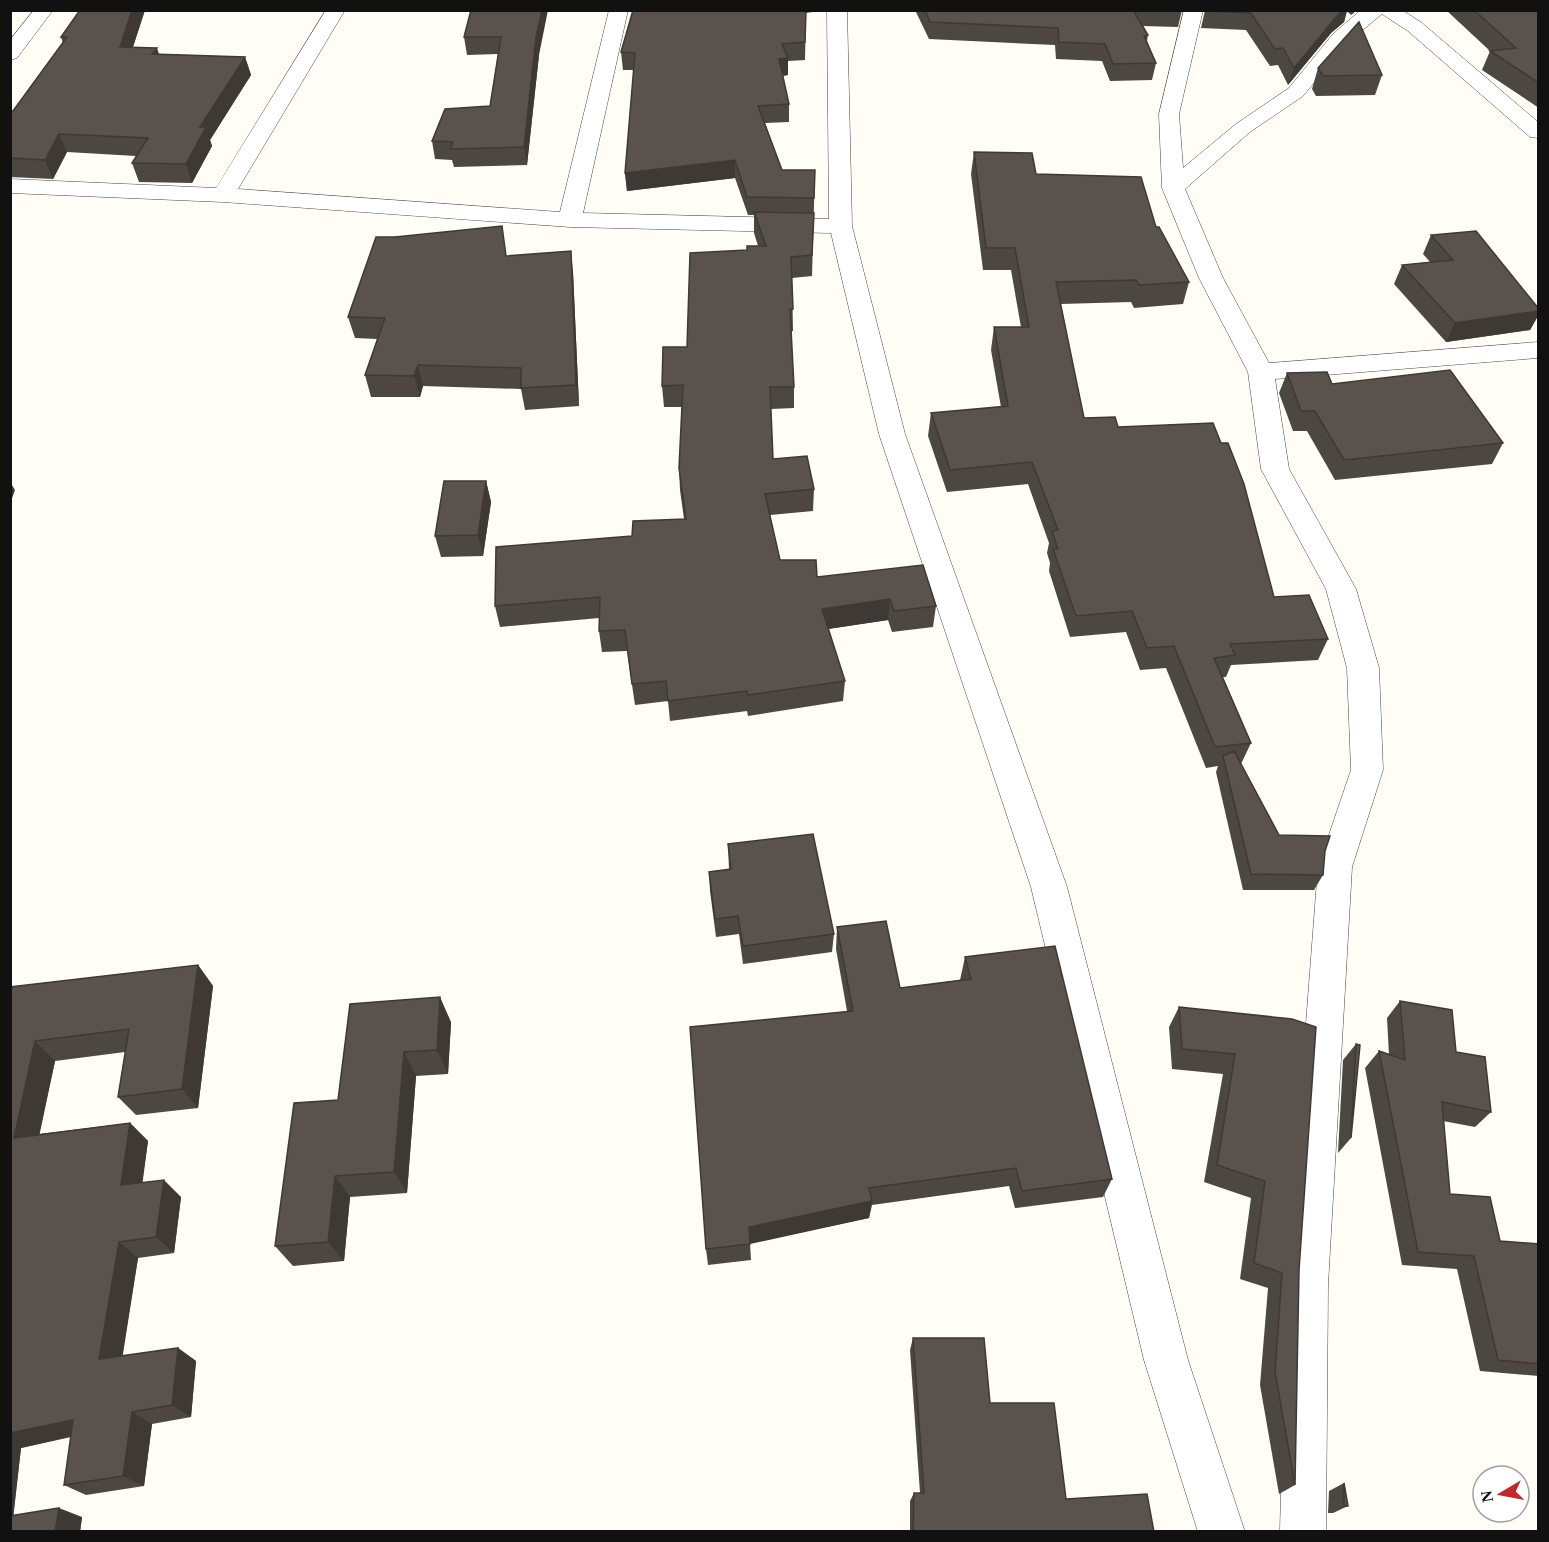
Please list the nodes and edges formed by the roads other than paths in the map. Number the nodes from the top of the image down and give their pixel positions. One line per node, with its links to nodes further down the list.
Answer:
1 (44, 10): 8 (street)
2 (336, 10): 12 (street)
3 (619, 10): 13 (street)
4 (837, 10): 14 (street)
5 (1194, 10): 11 (street)
6 (1375, 10): 11 (street)
7 (1388, 10): 9 (street)
8 (10, 54)
9 (1539, 132)
10 (10, 186): 12 (street)
11 (1173, 188): 16 (street)
12 (223, 195): 13 (street)
13 (570, 220): 14 (street)
14 (841, 226): 17 (street)
15 (1539, 350): 16 (street)
16 (1261, 372): 18 (street)
17 (1222, 1532)
18 (1303, 1532)

